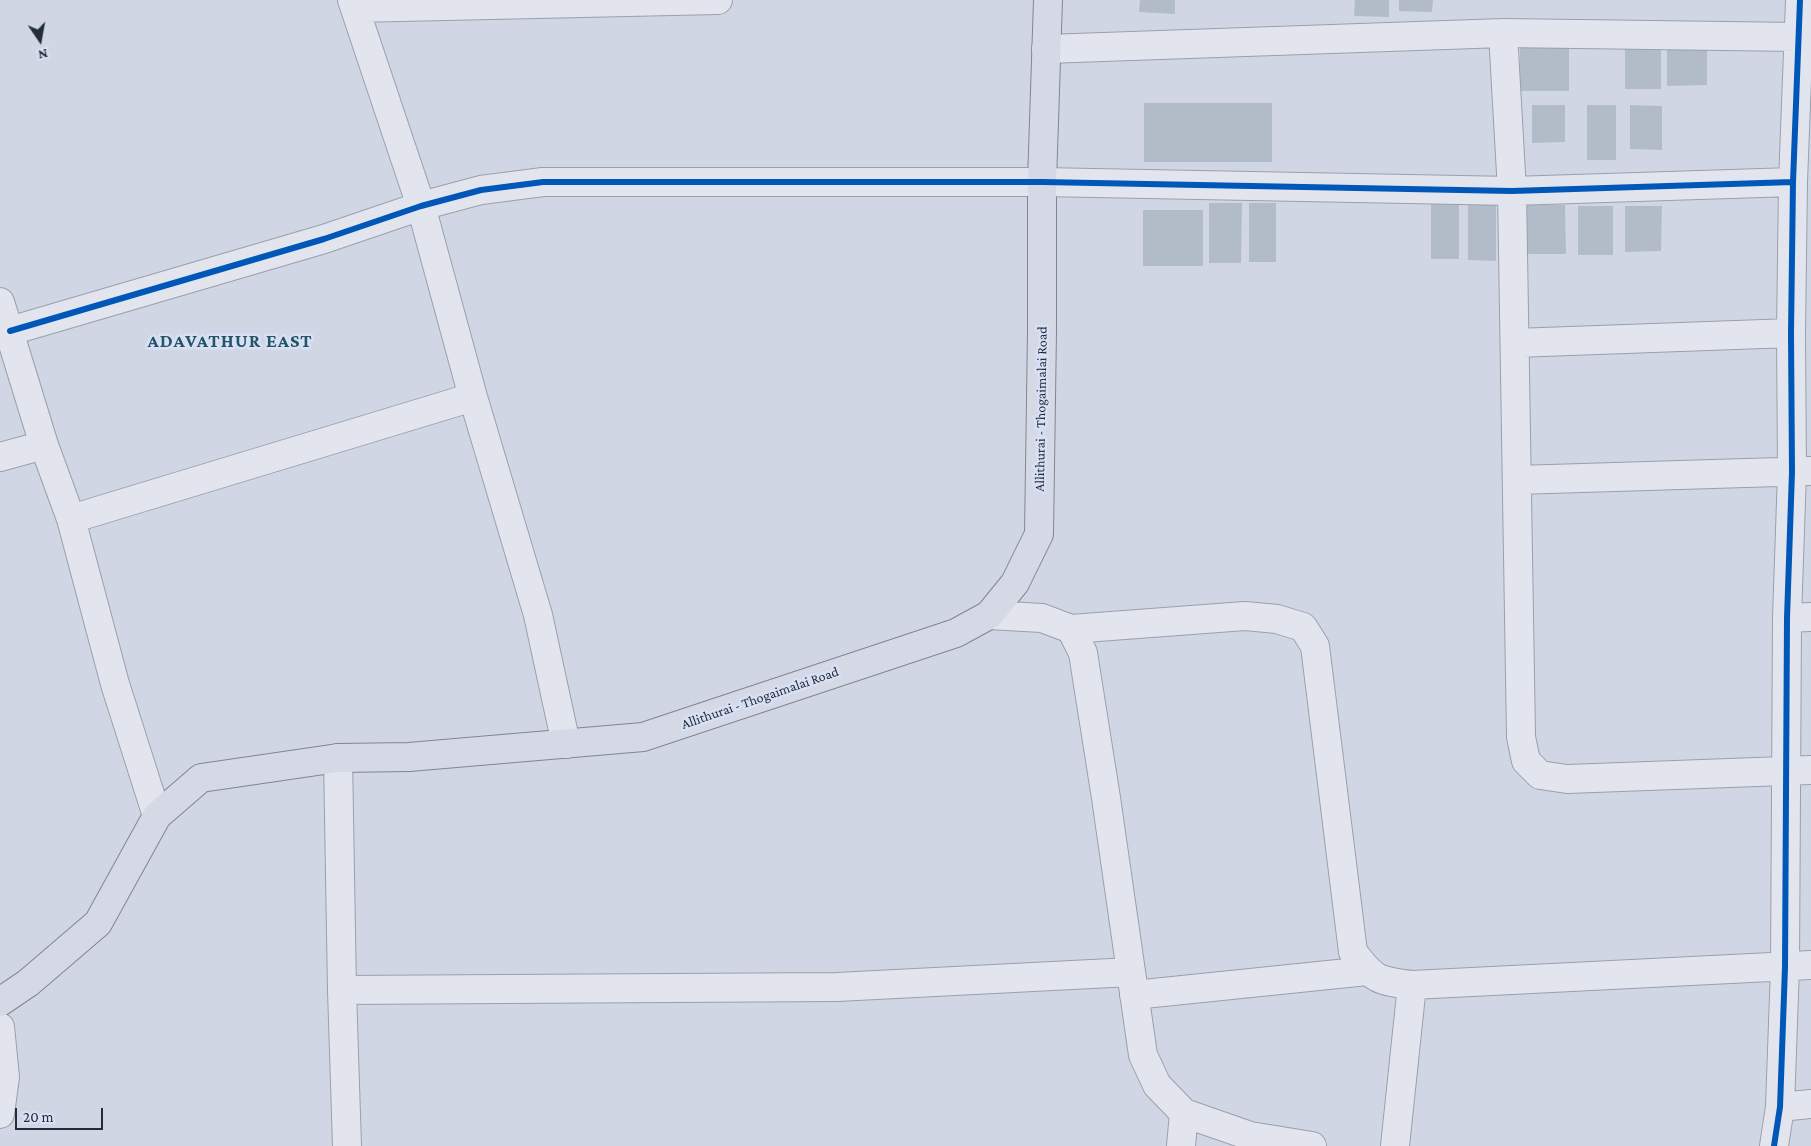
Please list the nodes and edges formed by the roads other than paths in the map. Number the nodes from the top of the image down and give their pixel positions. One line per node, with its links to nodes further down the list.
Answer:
1 (718, 0): 4 (street)
2 (1048, 0): 7 (main road, Allithurai - Thogaimalai Road)
3 (1800, 0): 6 (street)
4 (354, 4): 11 (street)
5 (1503, 33): 6 (street); 7 (street); 10 (street)
6 (1798, 37): 9 (street)
7 (1046, 49): 8 (main road, Allithurai - Thogaimalai Road)
8 (1042, 182): 10 (street); 11 (street); 22 (main road, Allithurai - Thogaimalai Road)
9 (1793, 182): 10 (street); 14 (street)
10 (1512, 191): 15 (street)
11 (421, 206): 13 (street); 16 (street)
12 (0, 302): 13 (street)
13 (10, 332): 17 (street)
14 (1791, 333): 15 (street); 19 (street)
15 (1514, 343): 20 (street)
16 (473, 397): 21 (street); 25 (street)
17 (44, 445): 18 (street); 21 (street)
18 (0, 457)
19 (1801, 471): 20 (street); 23 (street)
20 (1517, 480): 27 (street)
21 (71, 519): 28 (street)
22 (989, 614): 24 (street); 25 (main road, Allithurai - Thogaimalai Road)
23 (1799, 617): 27 (street)
24 (1071, 629): 30 (street); 31 (street)
25 (566, 744): 26 (main road, Allithurai - Thogaimalai Road)
26 (338, 758): 28 (main road, Allithurai - Thogaimalai Road); 33 (street)
27 (1798, 770): 29 (street)
28 (158, 816): 34 (main road, Allithurai - Thogaimalai Road)
29 (1798, 966): 32 (street); 37 (street)
30 (1367, 971): 31 (street); 32 (street)
31 (1133, 983): 33 (street); 38 (street)
32 (1412, 986): 43 (street)
33 (342, 990): 40 (street)
34 (0, 1002)
35 (0, 1027): 39 (street)
36 (1811, 1104): 37 (street)
37 (1780, 1107): 44 (street)
38 (1184, 1113): 41 (street); 42 (street)
39 (0, 1114)
40 (347, 1146)
41 (1181, 1146)
42 (1312, 1146)
43 (1395, 1146)
44 (1774, 1146)

